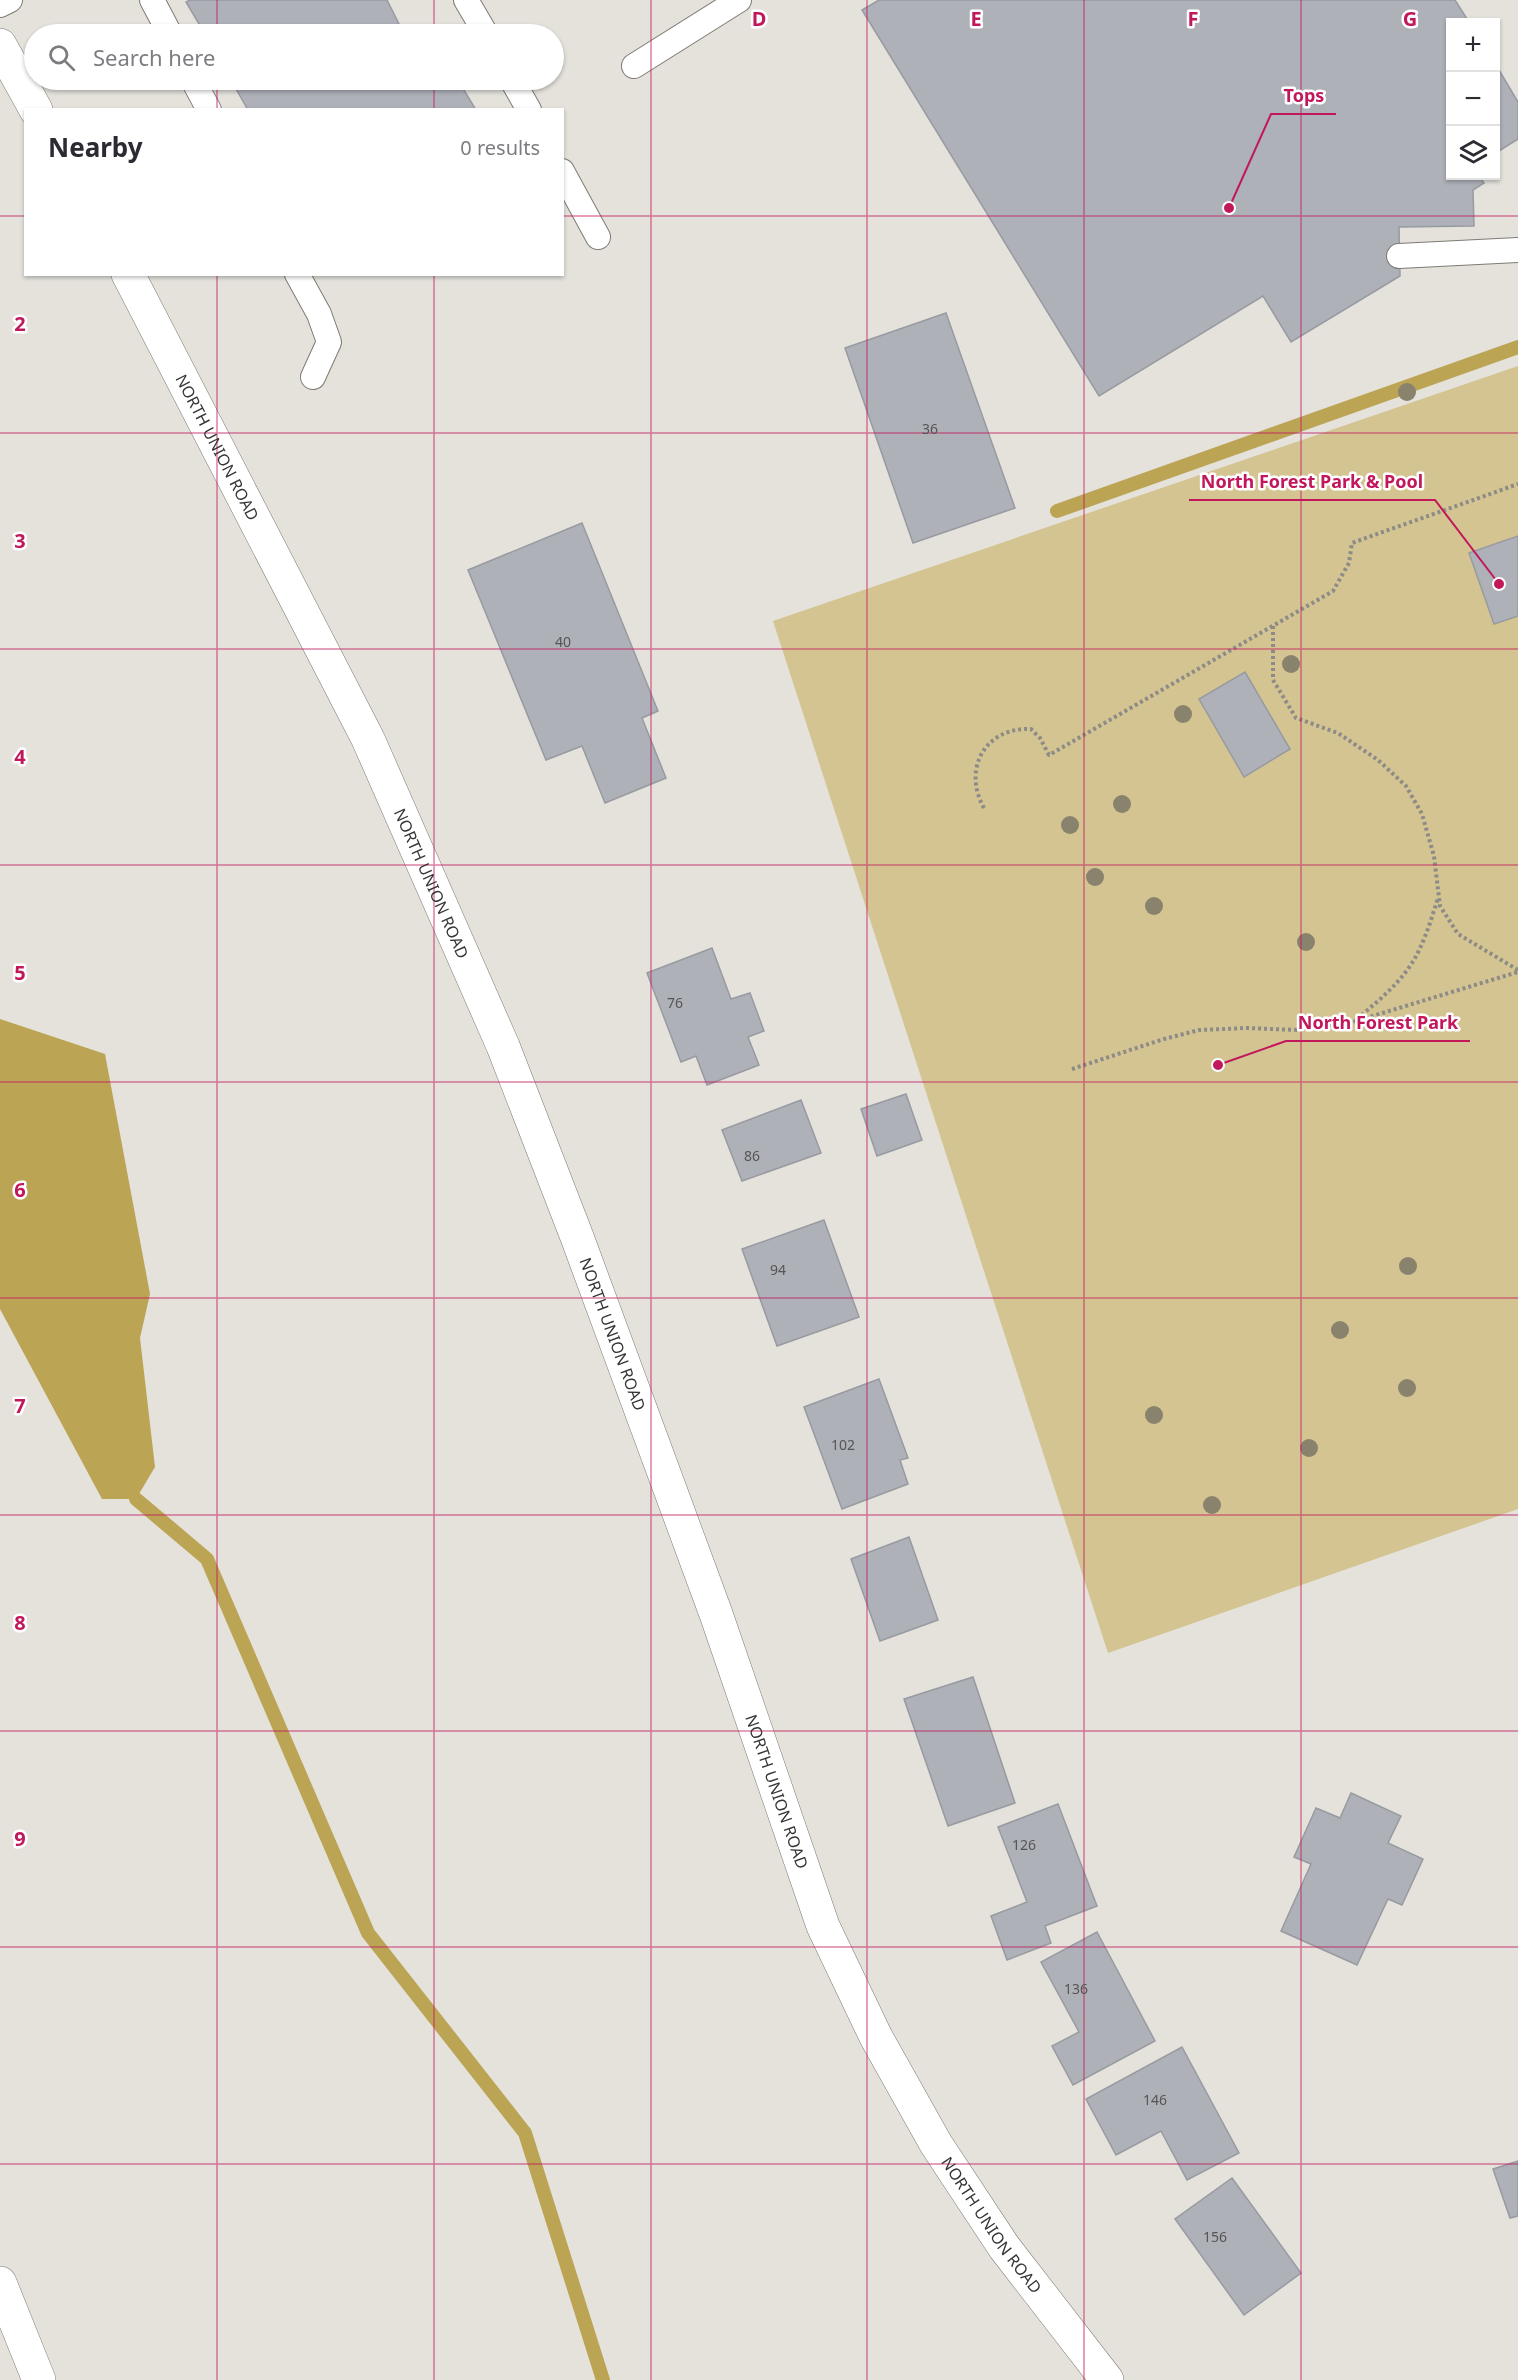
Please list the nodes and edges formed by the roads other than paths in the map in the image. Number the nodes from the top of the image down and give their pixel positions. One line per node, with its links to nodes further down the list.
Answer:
1 (10, 0): 5 (lane)
2 (152, 0): 6 (lane)
3 (466, 0): 7 (lane)
4 (739, 0): 9 (lane)
5 (0, 5)
6 (165, 24)
7 (480, 24)
8 (0, 45): 10 (main road)
9 (634, 66)
10 (24, 88)
11 (25, 90): 14 (main road)
12 (198, 90): 15 (lane)
13 (518, 90): 16 (lane)
14 (35, 108)
15 (208, 108)
16 (528, 108)
17 (564, 175): 18 (lane)
18 (598, 237)
19 (1518, 250): 20 (lane)
20 (1399, 256)
21 (129, 276): 26 (main road, NORTH UNION ROAD)
22 (298, 276): 23 (lane)
23 (313, 377)
24 (0, 2283): 25 (main road)
25 (39, 2380)
26 (1107, 2380)

